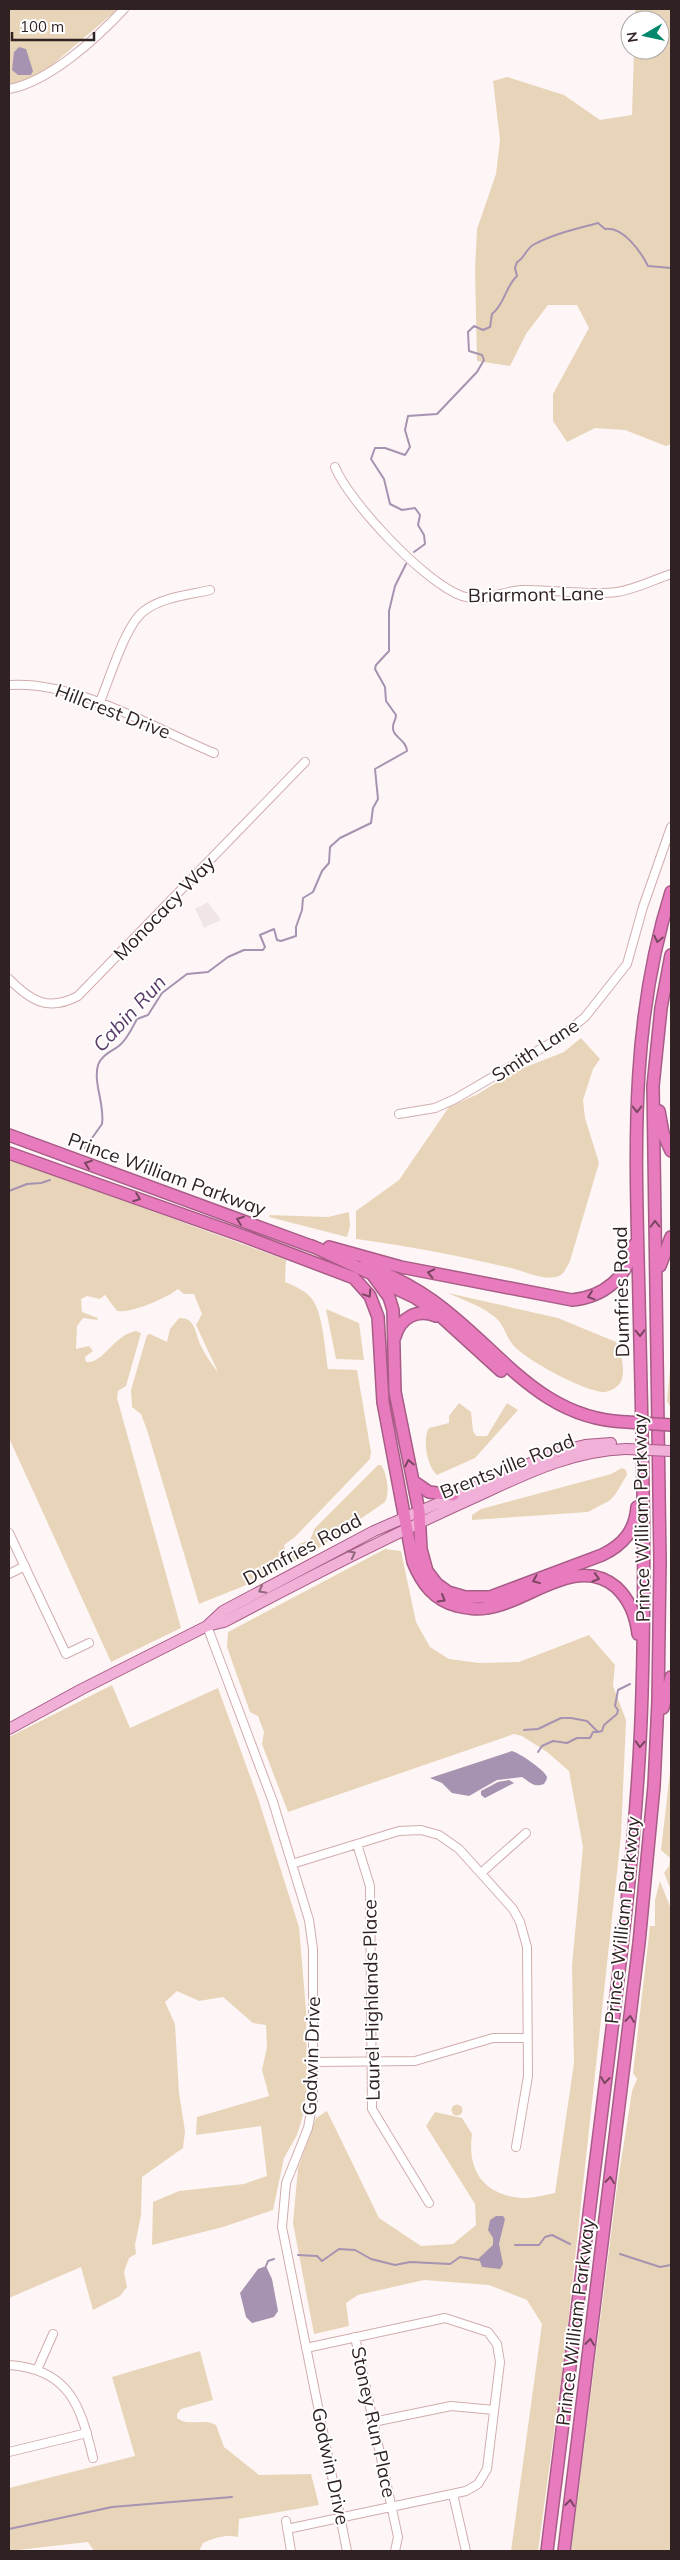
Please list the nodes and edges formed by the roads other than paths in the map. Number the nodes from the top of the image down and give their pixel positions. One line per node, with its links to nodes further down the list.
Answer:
1 (124, 9): 2 (street)
2 (9, 89)
3 (335, 467): 4 (street, Briarmont Lane)
4 (671, 574)
5 (210, 590): 7 (street)
6 (9, 685): 7 (street, Hillcrest Drive)
7 (99, 704): 8 (street, Hillcrest Drive)
8 (214, 753)
9 (305, 762): 13 (street, Monocacy Way)
10 (671, 826): 15 (street, Smith Lane)
11 (671, 892): 19 (highway, Dumfries Road, one-way to 19)
12 (671, 955): 14 (highway, Dumfries Road)
13 (9, 979)
14 (656, 1054): 17 (highway); 25 (highway, Dumfries Road, one-way to 14)
15 (399, 1114)
16 (9, 1136): 21 (highway, Prince William Parkway, one-way to 16)
17 (671, 1150)
18 (9, 1153): 20 (highway, Prince William Parkway, one-way to 20)
19 (637, 1215): 21 (highway, one-way to 21); 31 (highway, Dumfries Road, one-way to 31)
20 (246, 1237): 24 (highway); 37 (highway, one-way to 37)
21 (286, 1237): 23 (highway, Prince William Parkway)
22 (671, 1237): 25 (highway)
23 (312, 1246): 24 (highway); 28 (highway)
24 (378, 1280): 26 (highway); 27 (highway)
25 (656, 1290): 47 (highway, Prince William Parkway)
26 (449, 1323): 27 (highway); 28 (highway)
27 (393, 1349): 35 (highway, one-way to 27)
28 (626, 1425): 29 (highway, bridge); 30 (highway)
29 (671, 1425)
30 (671, 1430)
31 (641, 1434): 37 (highway, one-way to 37); 45 (highway, Dumfries Road)
32 (671, 1445): 33 (main road, Brentsville Road)
33 (626, 1446): 34 (main road, Brentsville Road, bridge); 36 (main road, Brentsville Road); 37 (main road, Brentsville Road)
34 (671, 1451)
35 (413, 1481): 36 (highway); 37 (highway)
36 (453, 1495): 37 (main road, Brentsville Road)
37 (413, 1519): 42 (main road, Dumfries Road); 45 (highway, one-way to 45)
38 (9, 1533): 39 (street)
39 (12, 1550): 40 (street)
40 (25, 1566): 41 (street); 43 (street)
41 (9, 1574)
42 (208, 1626): 46 (main road, Dumfries Road); 50 (street, Godwin Drive)
43 (89, 1643)
44 (671, 1678): 47 (highway)
45 (642, 1696): 74 (highway, Prince William Parkway, one-way to 74)
46 (9, 1729)
47 (656, 1755): 75 (highway, Prince William Parkway, one-way to 47)
48 (526, 1833): 51 (street)
49 (357, 1844): 50 (street); 51 (street); 54 (street, Laurel Highlands Place)
50 (292, 1864): 53 (street, Godwin Drive)
51 (481, 1873): 52 (street)
52 (527, 2038): 54 (street); 55 (street)
53 (314, 2062): 54 (street); 59 (street, Godwin Drive)
54 (371, 2062): 56 (street, Laurel Highlands Place)
55 (516, 2147)
56 (429, 2203)
57 (53, 2334): 61 (street)
58 (355, 2337): 59 (street); 62 (street); 63 (street, Stoney Run Place)
59 (306, 2348): 69 (street, Godwin Drive)
60 (9, 2365): 61 (street)
61 (37, 2370): 64 (street)
62 (494, 2410): 63 (street); 67 (street)
63 (374, 2422): 68 (street, Stoney Run Place)
64 (87, 2433): 65 (street); 66 (street)
65 (9, 2452)
66 (93, 2458)
67 (453, 2494): 68 (street); 73 (street)
68 (392, 2507): 69 (street); 72 (street, Stoney Run Place)
69 (342, 2518): 70 (street); 71 (street, Godwin Drive)
70 (291, 2551)
71 (347, 2551)
72 (395, 2551)
73 (466, 2551)
74 (548, 2551)
75 (564, 2551)

